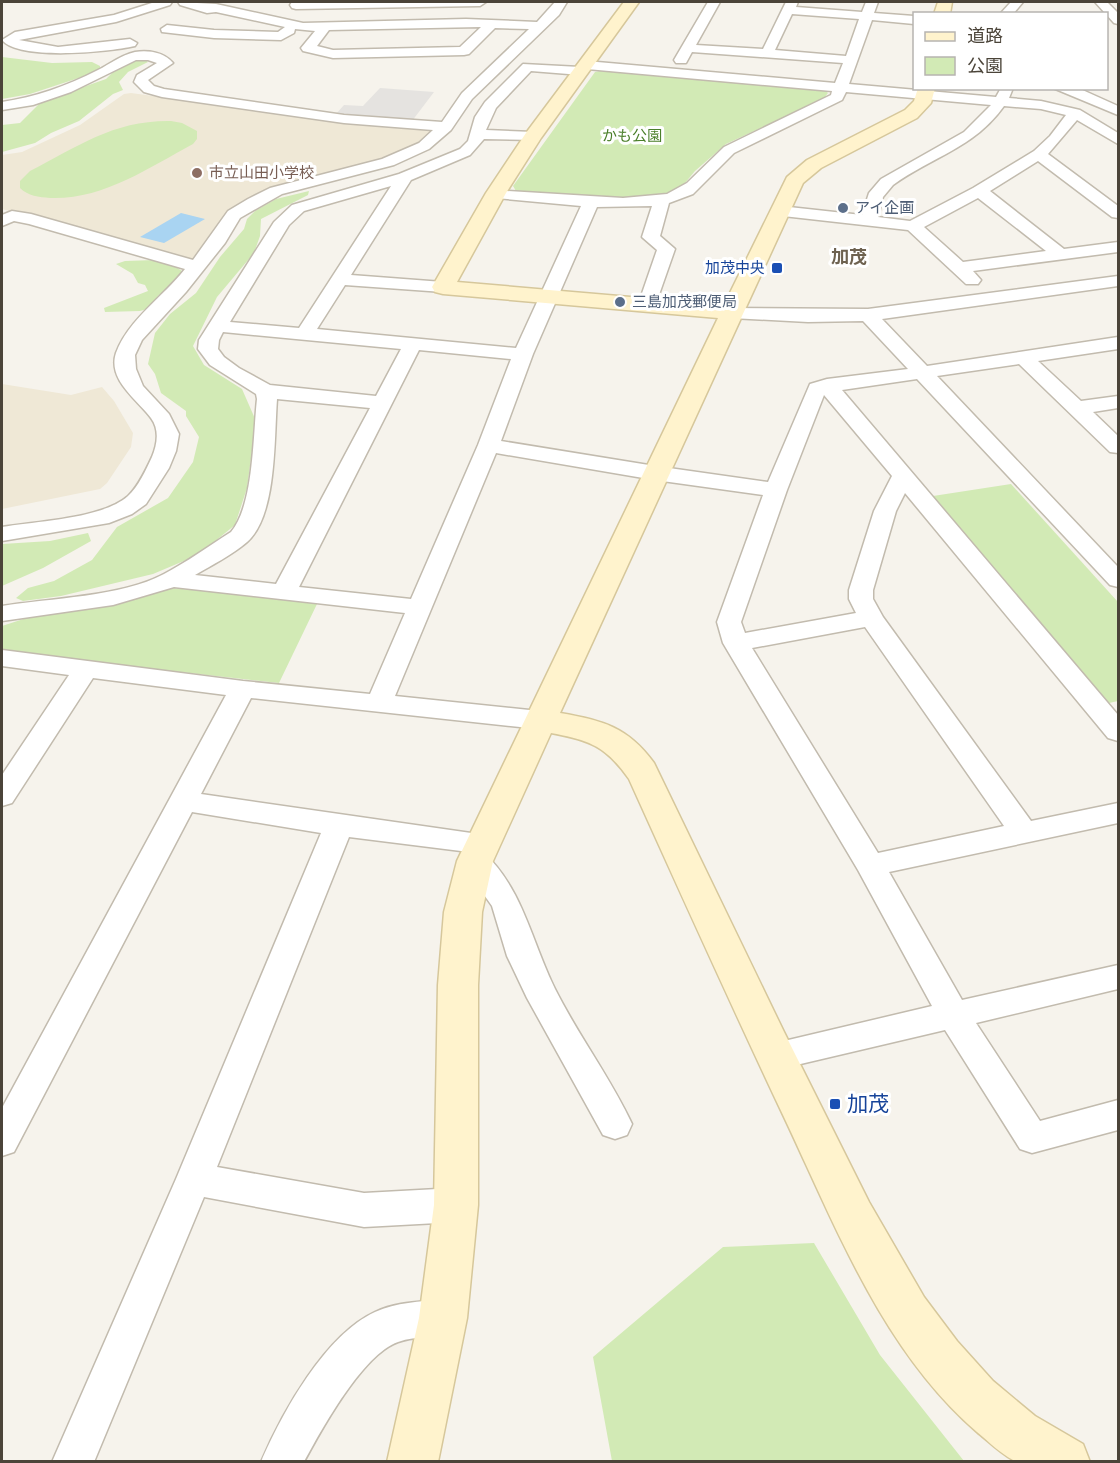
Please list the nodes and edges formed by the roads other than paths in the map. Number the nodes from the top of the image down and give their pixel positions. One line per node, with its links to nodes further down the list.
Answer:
1 (166, 2): 20 (street)
2 (184, 2): 10 (street)
3 (480, 2): 9 (street); 15 (street)
4 (561, 2): 18 (street)
5 (631, 2): 24 (street)
6 (714, 2): 21 (street)
7 (872, 2): 12 (street)
8 (1101, 2): 14 (street)
9 (297, 3): 16 (street)
10 (215, 6): 16 (street); 16 (street)
11 (790, 6): 12 (street); 22 (street)
12 (868, 17): 13 (street); 23 (street)
13 (913, 20)
14 (1119, 20)
15 (466, 23): 17 (street); 19 (street)
16 (290, 24): 19 (street)
17 (492, 24): 18 (street); 19 (street)
18 (538, 26): 33 (street)
19 (326, 27)
20 (135, 46): 30 (street); 33 (street)
21 (689, 48): 22 (street); 25 (street)
22 (767, 54): 23 (street)
23 (850, 60): 26 (street)
24 (584, 68): 25 (street); 34 (street); 35 (street)
25 (672, 73): 26 (street)
26 (842, 88): 28 (street); 41 (street)
27 (1067, 90): 31 (street)
28 (926, 92): 29 (street); 43 (street)
29 (1004, 95): 32 (street); 46 (street)
30 (2, 106)
31 (1119, 111)
32 (1075, 113): 36 (street); 37 (street)
33 (446, 127): 50 (street)
34 (480, 134): 35 (street); 38 (street)
35 (533, 137): 40 (street)
36 (1119, 138)
37 (1039, 154): 39 (street); 44 (street)
38 (405, 177): 52 (street); 60 (street)
39 (979, 190): 47 (street); 49 (street)
40 (496, 193): 42 (street); 54 (street)
41 (662, 199): 42 (street); 57 (street)
42 (592, 200): 55 (street)
43 (780, 211): 46 (street); 58 (street)
44 (1119, 213)
45 (2, 221): 50 (street)
46 (869, 221): 47 (street)
47 (913, 226): 51 (street)
48 (1119, 247): 49 (street)
49 (1060, 254): 51 (street)
50 (196, 267): 77 (street)
51 (958, 268): 56 (street)
52 (340, 279): 54 (street); 61 (street)
53 (1119, 281): 56 (street)
54 (443, 287): 55 (street)
55 (548, 297): 57 (street); 64 (street)
56 (990, 297): 59 (street)
57 (647, 305): 58 (street)
58 (731, 312): 59 (street); 74 (street)
59 (868, 315): 66 (street)
60 (216, 326): 61 (street); 68 (street)
61 (305, 333): 63 (street)
62 (1118, 343): 65 (street)
63 (413, 344): 64 (street); 70 (street)
64 (523, 354): 72 (street)
65 (1023, 357): 66 (street); 71 (street)
66 (922, 371): 67 (street); 78 (street)
67 (827, 385): 75 (street); 76 (street)
68 (265, 391): 70 (street); 79 (street)
69 (1119, 402): 71 (street)
70 (382, 404): 80 (street)
71 (1077, 408): 73 (street)
72 (489, 445): 74 (street); 81 (street)
73 (1119, 447)
74 (655, 473): 76 (street); 89 (street)
75 (903, 476): 83 (street); 90 (street)
76 (776, 490): 84 (street)
77 (2, 534)
78 (1117, 576)
79 (172, 580): 80 (street); 82 (street)
80 (284, 592): 81 (street)
81 (419, 607): 88 (street)
82 (2, 613)
83 (871, 618): 84 (street); 95 (street)
84 (736, 643): 97 (street)
85 (2, 658): 86 (street)
86 (86, 668): 87 (street); 91 (street)
87 (243, 689): 88 (street); 92 (street)
88 (379, 703): 89 (street)
89 (539, 720): 96 (street); 100 (street)
90 (1119, 732)
91 (2, 796)
92 (183, 801): 94 (street); 103 (street)
93 (1119, 813): 95 (street)
94 (339, 825): 96 (street); 104 (street)
95 (1025, 834): 97 (street)
96 (478, 852): 102 (street); 105 (street)
97 (870, 866): 99 (street)
98 (1119, 977): 99 (street)
99 (954, 1016): 100 (street); 101 (street)
100 (775, 1056): 110 (street)
101 (1119, 1115)
102 (615, 1124)
103 (2, 1141)
104 (194, 1179): 105 (street); 107 (street)
105 (456, 1205): 106 (street)
106 (443, 1318): 108 (street); 109 (street)
107 (73, 1461)
108 (282, 1461)
109 (412, 1461)
110 (1065, 1461)

